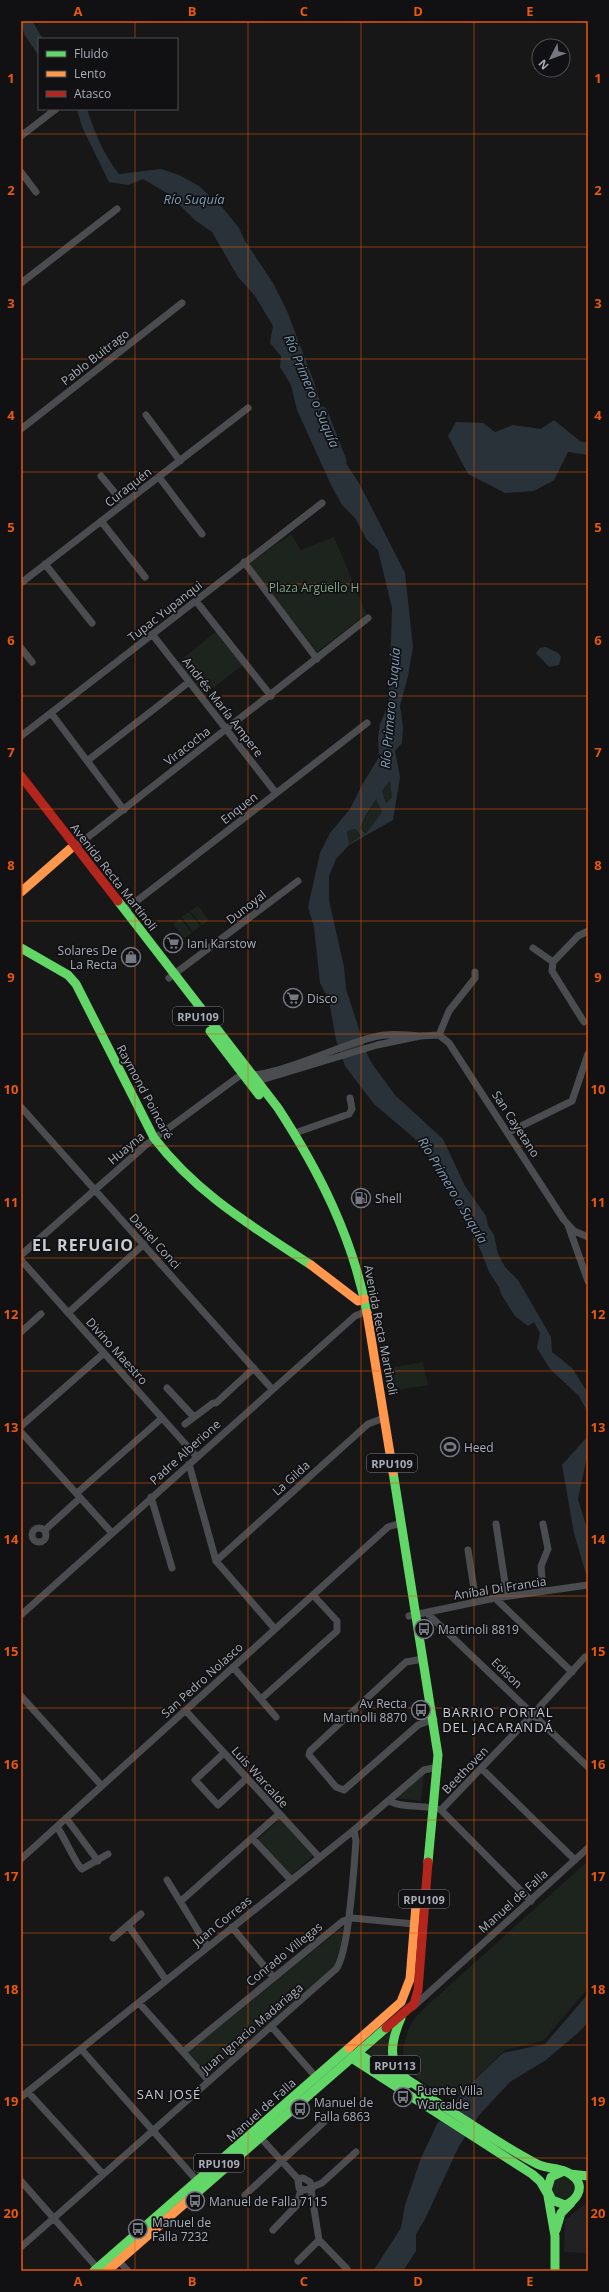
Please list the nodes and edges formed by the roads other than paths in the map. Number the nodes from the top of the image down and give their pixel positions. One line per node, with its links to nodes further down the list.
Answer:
1 (55, 110): 2 (street)
2 (21, 136)
3 (21, 172): 4 (street)
4 (36, 192)
5 (117, 209): 6 (street)
6 (21, 283)
7 (182, 303): 10 (street, Pablo Buitrago)
8 (248, 408): 11 (street, Curaquén)
9 (146, 415): 11 (street)
10 (21, 429)
11 (180, 461): 13 (street, Curaquén)
12 (101, 476): 15 (street)
13 (159, 477): 15 (street, Curaquén); 17 (street)
14 (322, 502): 18 (street, Tupac Yupanqui)
15 (124, 504): 16 (street, Curaquén)
16 (101, 521): 19 (street, Curaquén); 20 (street)
17 (202, 534)
18 (244, 562): 22 (street, Tupac Yupanqui); 27 (street)
19 (45, 564): 21 (street, Curaquén); 24 (street)
20 (145, 577)
21 (21, 583)
22 (196, 601): 25 (street, Tupac Yupanqui); 30 (street)
23 (368, 618): 27 (street, Viracocha)
24 (92, 623)
25 (152, 634): 29 (street, Andrés María Ampere); 31 (street, Tupac Yupanqui)
26 (21, 648): 28 (street)
27 (317, 659): 30 (street, Viracocha)
28 (32, 662)
29 (189, 682): 33 (street, Andrés María Ampere); 35 (street)
30 (271, 696): 33 (street, Viracocha)
31 (51, 713): 34 (street, Tupac Yupanqui); 35 (street)
32 (367, 723): 38 (street, Enquen)
33 (226, 730): 38 (street, Andrés María Ampere); 39 (street, Viracocha)
34 (21, 736)
35 (87, 761): 39 (street)
36 (21, 776): 40 (main road, Avenida Recta Martinoli / RPU109)
37 (21, 787): 40 (main road, Avenida Recta Martinoli / RPU109)
38 (276, 793): 43 (street, Enquen)
39 (124, 810): 40 (street, Viracocha)
40 (73, 848): 42 (main road, Viracocha); 43 (main road, Avenida Recta Martinoli / RPU109); 49 (main road, Avenida Recta Martinoli / RPU109)
41 (298, 882): 49 (street, Dunoyal)
42 (21, 892)
43 (125, 910): 49 (main road, Avenida Recta Martinoli / RPU109)
44 (588, 930): 47 (street)
45 (21, 948): 59 (main road, Raymond Poincaré)
46 (534, 948): 47 (street)
47 (554, 962): 50 (street)
48 (475, 972): 51 (street)
49 (172, 976): 54 (main road, Avenida Recta Martinoli / RPU109); 54 (main road, Avenida Recta Martinoli / RPU109)
50 (584, 1022)
51 (438, 1034): 52 (street); 57 (street, San Cayetano)
52 (388, 1039): 54 (street); 54 (street)
53 (588, 1054): 57 (street)
54 (251, 1077): 58 (main road, Avenida Recta Martinoli / RPU109); 59 (street, Huayna); 67 (main road, Avenida Recta Martinoli / RPU109)
55 (350, 1098): 58 (street)
56 (21, 1107): 60 (street, Daniel Conci)
57 (509, 1132): 61 (street, San Cayetano)
58 (295, 1133): 67 (main road, Avenida Recta Martinoli / RPU109)
59 (154, 1138): 60 (street, Huayna); 67 (main road, Raymond Poincaré)
60 (94, 1190): 63 (street, Daniel Conci); 64 (street, Huayna)
61 (568, 1225): 62 (street, San Cayetano); 66 (street)
62 (587, 1235)
63 (144, 1244): 69 (street); 73 (street, Daniel Conci)
64 (21, 1255)
65 (21, 1260): 69 (street, Divino Maestro)
66 (588, 1281)
67 (361, 1300): 68 (main road, Avenida Recta Martinoli / RPU109)
68 (363, 1312): 75 (street, Padre Alberione); 78 (main road, Avenida Recta Martinoli / RPU109)
69 (68, 1313): 72 (street, Divino Maestro)
70 (41, 1314): 71 (street)
71 (21, 1332)
72 (104, 1353): 77 (street, Divino Maestro); 80 (street)
73 (254, 1368): 75 (street, Daniel Conci); 76 (street)
74 (167, 1388): 76 (street)
75 (272, 1389): 82 (street, Padre Alberione)
76 (193, 1416): 79 (street)
77 (162, 1418): 82 (street, Divino Maestro); 84 (street)
78 (381, 1419): 86 (main road, Avenida Recta Martinoli / RPU109); 92 (street, La Gilda)
79 (185, 1424)
80 (21, 1426)
81 (22, 1435): 84 (street)
82 (196, 1456): 83 (street, Padre Alberione)
83 (189, 1464): 85 (street, Padre Alberione); 92 (street)
84 (78, 1495): 89 (street); 90 (street)
85 (151, 1498): 90 (street, Padre Alberione); 93 (street)
86 (398, 1524): 96 (street, San Pedro Nolasco); 102 (main road, Avenida Recta Martinoli / RPU109)
87 (496, 1524): 97 (street)
88 (543, 1524): 95 (street)
89 (45, 1530)
90 (112, 1533): 101 (street, Padre Alberione)
91 (468, 1550): 99 (street)
92 (216, 1561): 103 (street)
93 (172, 1568)
94 (587, 1586): 95 (street, Aníbal Di Francia)
95 (543, 1591): 97 (street, Aníbal Di Francia)
96 (313, 1595): 103 (street, San Pedro Nolasco); 109 (street)
97 (507, 1596): 98 (street, Aníbal Di Francia)
98 (495, 1598): 99 (street, Aníbal Di Francia); 107 (street)
99 (476, 1602): 100 (street, Aníbal Di Francia)
100 (427, 1613): 102 (street, Aníbal Di Francia); 111 (street, Edison)
101 (21, 1615)
102 (413, 1615): 105 (main road, Avenida Recta Martinoli / RPU109)
103 (275, 1628): 106 (street, San Pedro Nolasco)
104 (585, 1657): 107 (street, Beethoven)
105 (420, 1659): 113 (main road, Avenida Recta Martinoli / RPU109); 113 (street)
106 (233, 1667): 109 (street); 110 (street, San Pedro Nolasco)
107 (572, 1672): 111 (street, Beethoven)
108 (21, 1696): 119 (street)
109 (261, 1699): 112 (street)
110 (186, 1710): 114 (street, Luis Warcalde); 119 (street, San Pedro Nolasco)
111 (534, 1714): 116 (street, Edison); 117 (street, Beethoven)
112 (276, 1717)
113 (430, 1720): 115 (main road, Avenida Recta Martinoli / RPU109)
114 (224, 1753): 118 (street, Luis Warcalde); 118 (street)
115 (435, 1767): 120 (street, Juan Correas); 121 (main road, Avenida Recta Martinoli / RPU109)
116 (588, 1767)
117 (482, 1769): 121 (street, Beethoven); 131 (street)
118 (247, 1778): 122 (street, Luis Warcalde)
119 (102, 1786): 123 (street, San Pedro Nolasco)
120 (389, 1801): 121 (street); 125 (street, Juan Correas)
121 (434, 1808): 136 (street); 139 (main road, Avenida Recta Martinoli / RPU109); 146 (main road, Avenida Recta Martinoli / RPU109)
122 (279, 1814): 126 (street); 129 (street, Luis Warcalde)
123 (66, 1818): 124 (street, San Pedro Nolasco); 132 (street)
124 (57, 1827): 130 (street, San Pedro Nolasco); 132 (street)
125 (354, 1830): 129 (street, Juan Correas); 138 (street, Juan Ignacio Madariaga)
126 (252, 1838): 134 (street); 135 (street)
127 (588, 1848): 131 (street, Manuel de Falla)
128 (108, 1854): 132 (street)
129 (319, 1858): 134 (street, Juan Correas)
130 (21, 1859)
131 (575, 1860): 136 (street, Manuel de Falla)
132 (98, 1861)
133 (168, 1880): 135 (street)
134 (291, 1880): 141 (street, Juan Correas)
135 (180, 1901): 143 (street)
136 (531, 1901): 147 (street, Manuel de Falla)
137 (141, 1914): 140 (street)
138 (348, 1918): 139 (street); 144 (street, Conrado Villegas); 151 (street, Juan Ignacio Madariaga)
139 (414, 1924): 148 (main road, Avenida Recta Martinoli / RPU109)
140 (128, 1925): 142 (street); 145 (street)
141 (232, 1927): 143 (street, Juan Correas); 144 (street)
142 (112, 1938)
143 (208, 1946): 145 (street, Juan Correas)
144 (273, 1977): 153 (street, Conrado Villegas)
145 (166, 1980): 149 (street, Juan Correas)
146 (418, 1990): 147 (street); 150 (main road, Manuel de Falla / RPU109)
147 (431, 1992): 150 (street, Manuel de Falla)
148 (405, 1995): 154 (main road); 155 (main road, Manuel de Falla / RPU109)
149 (139, 2002): 152 (street, Juan Correas); 153 (street)
150 (405, 2014): 154 (main road, Manuel de Falla / RPU109); 159 (main road, RPU113)
151 (271, 2026): 155 (street); 156 (street, Juan Ignacio Madariaga)
152 (81, 2049): 157 (street, Juan Correas); 161 (street)
153 (183, 2052): 156 (street)
154 (355, 2055): 155 (main road); 159 (main road, RPU113); 162 (main road, Manuel de Falla / RPU109)
155 (318, 2075): 170 (main road, Manuel de Falla / RPU109)
156 (209, 2080): 161 (street, Juan Ignacio Madariaga)
157 (28, 2092): 158 (street, Juan Correas); 166 (street)
158 (21, 2098)
159 (434, 2103): 165 (main road, RPU113); 174 (main road, RPU113)
160 (324, 2122): 164 (street)
161 (152, 2131): 166 (street, Juan Ignacio Madariaga); 170 (street)
162 (260, 2137): 164 (street); 170 (main road, Manuel de Falla / RPU109)
163 (356, 2152): 172 (street)
164 (282, 2160): 168 (street); 175 (street)
165 (565, 2173): 167 (main road, RPU113); 174 (main road); 176 (main road)
166 (103, 2174): 177 (street, Juan Ignacio Madariaga)
167 (588, 2176)
168 (298, 2179): 172 (street); 173 (street)
169 (21, 2181): 177 (street)
170 (200, 2185): 182 (main road, Manuel de Falla / RPU109)
171 (588, 2187): 176 (main road)
172 (311, 2188): 173 (street); 180 (street)
173 (301, 2190): 178 (street)
174 (548, 2194): 176 (main road); 179 (main road)
175 (245, 2195)
176 (575, 2199): 179 (main road)
177 (53, 2218): 181 (street, Juan Ignacio Madariaga); 185 (street)
178 (273, 2230)
179 (555, 2236): 188 (main road)
180 (319, 2240): 183 (street); 184 (street)
181 (21, 2246)
182 (117, 2258): 185 (main road, Manuel de Falla / RPU109); 186 (main road, Manuel de Falla / RPU109); 187 (street)
183 (298, 2261)
184 (347, 2269)
185 (97, 2270)
186 (107, 2271)
187 (128, 2271)
188 (555, 2271)

